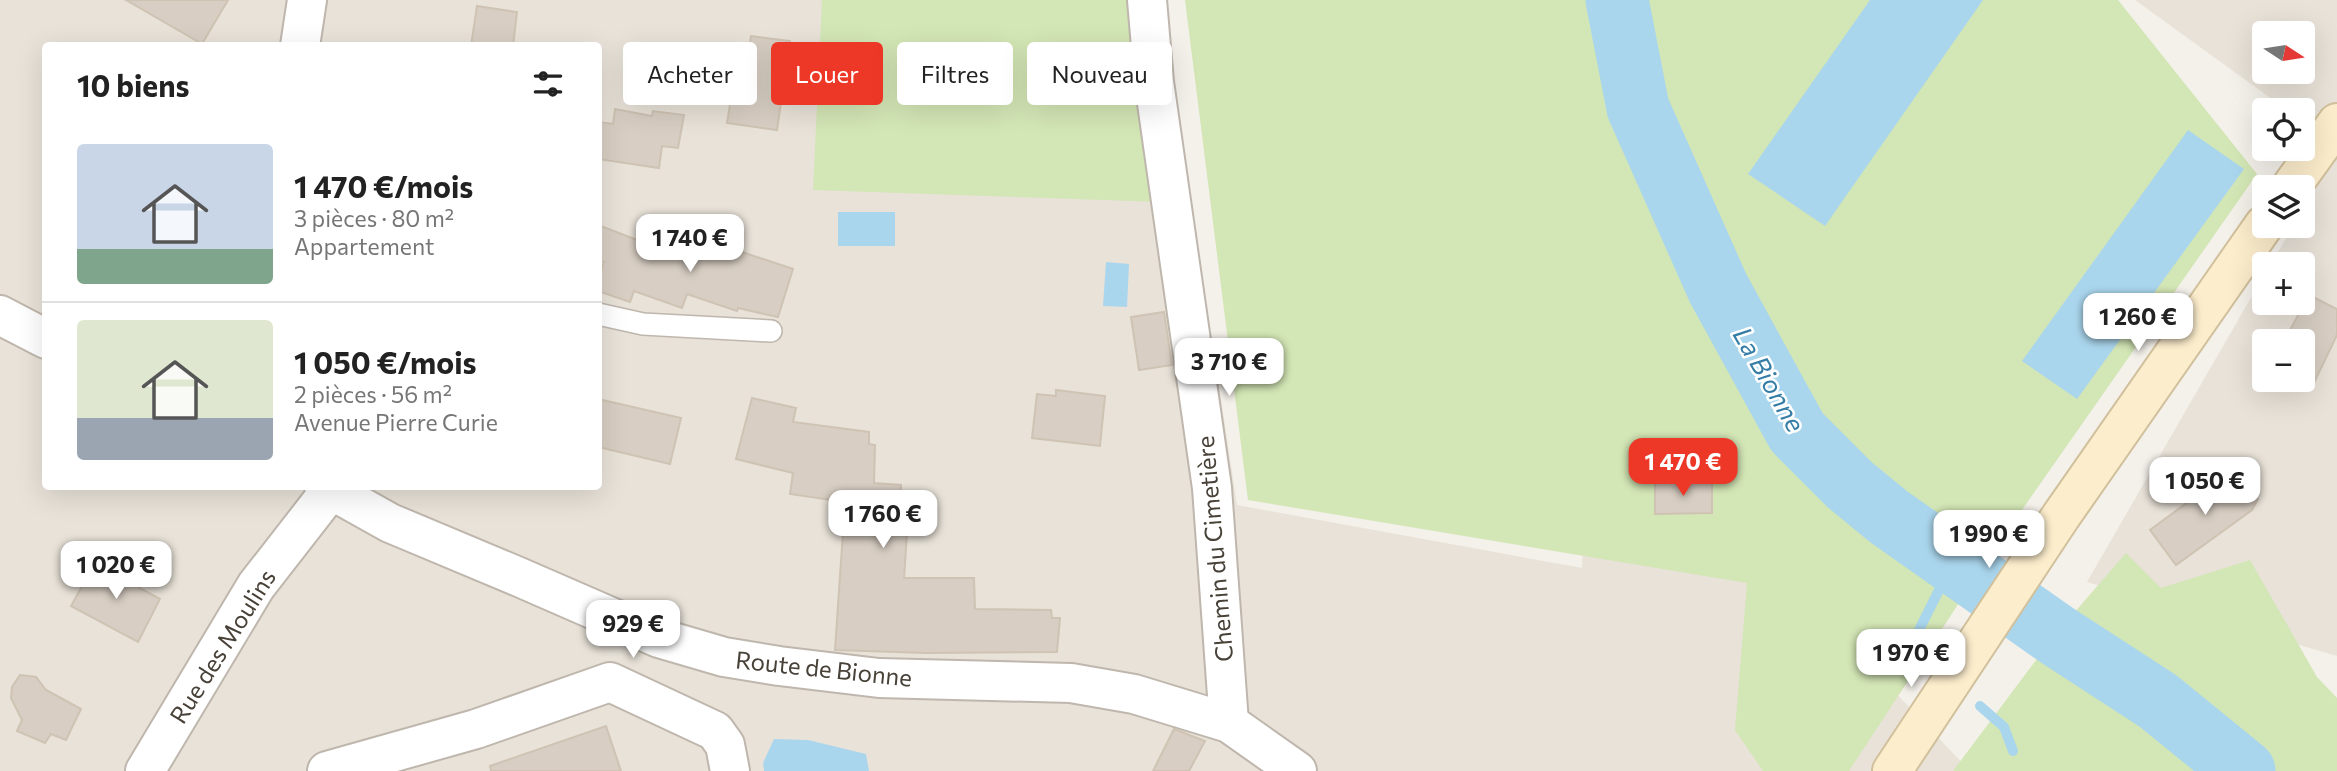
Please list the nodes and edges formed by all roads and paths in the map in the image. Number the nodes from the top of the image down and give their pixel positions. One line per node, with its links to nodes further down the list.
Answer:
1 (307, 0): 3 (street)
2 (1147, 0): 13 (street, Chemin du Cimetière)
3 (301, 42)
4 (2337, 123): 5 (main road)
5 (2300, 175)
6 (2255, 238): 18 (main road)
7 (0, 315): 10 (street)
8 (602, 315): 9 (lane)
9 (771, 331)
10 (42, 338)
11 (326, 490): 15 (street, Rue des Moulins)
12 (329, 490): 13 (street, Route de Bionne)
13 (1229, 723): 17 (street, Route de Bionne)
14 (335, 770): 16 (street)
15 (145, 771)
16 (730, 771)
17 (1297, 771)
18 (1892, 771)

